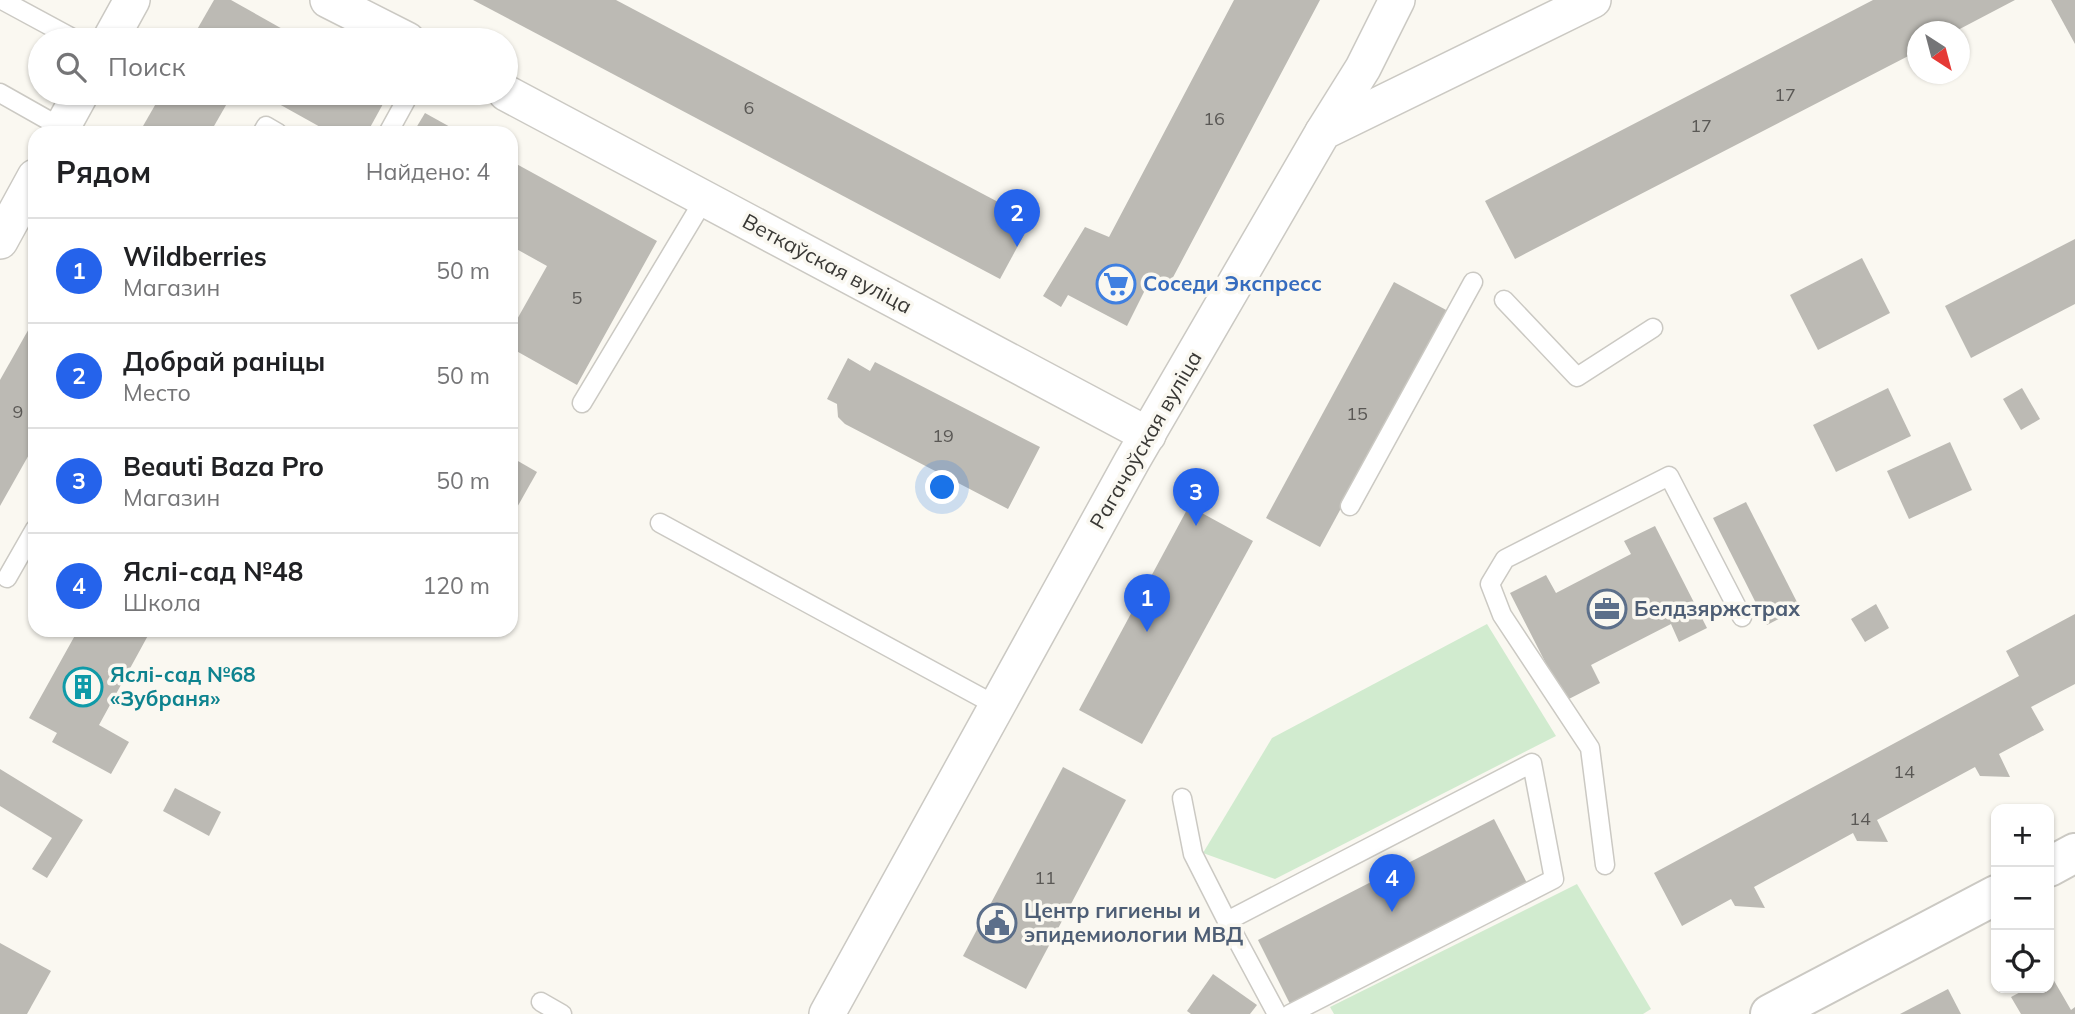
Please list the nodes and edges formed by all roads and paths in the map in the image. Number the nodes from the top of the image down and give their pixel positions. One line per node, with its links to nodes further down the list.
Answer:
1 (2, 0): 6 (lane)
2 (132, 0): 7 (street)
3 (328, 0): 8 (street)
4 (1397, 0): 16 (street, Рагачоўская вуліца)
5 (1593, 0): 16 (street)
6 (54, 28)
7 (117, 28)
8 (383, 28)
9 (0, 93): 13 (lane)
10 (518, 99): 18 (street, Веткаўская вуліца)
11 (75, 105): 14 (street)
12 (403, 105): 15 (lane)
13 (54, 126)
14 (63, 126)
15 (392, 126)
16 (1323, 132): 24 (street, Рагачоўская вуліца)
17 (28, 190): 19 (street)
18 (705, 198): 23 (lane); 24 (street, Веткаўская вуліца)
19 (0, 241)
20 (1473, 282): 25 (lane)
21 (1504, 300): 22 (lane)
22 (1654, 328)
23 (582, 403)
24 (1148, 435): 30 (street, Рагачоўская вуліца)
25 (1350, 506)
26 (660, 523): 30 (lane)
27 (28, 540): 28 (lane)
28 (2, 581)
29 (1742, 617): 34 (lane)
30 (997, 706): 39 (street, Рагачоўская вуліца)
31 (1182, 798): 36 (lane)
32 (2075, 853): 33 (main road)
33 (2054, 864)
34 (1605, 865)
35 (1991, 898): 42 (main road)
36 (1227, 921): 40 (lane); 41 (lane)
37 (541, 1002): 38 (lane)
38 (562, 1014)
39 (827, 1014)
40 (1277, 1014)
41 (1290, 1014)
42 (1770, 1014)

